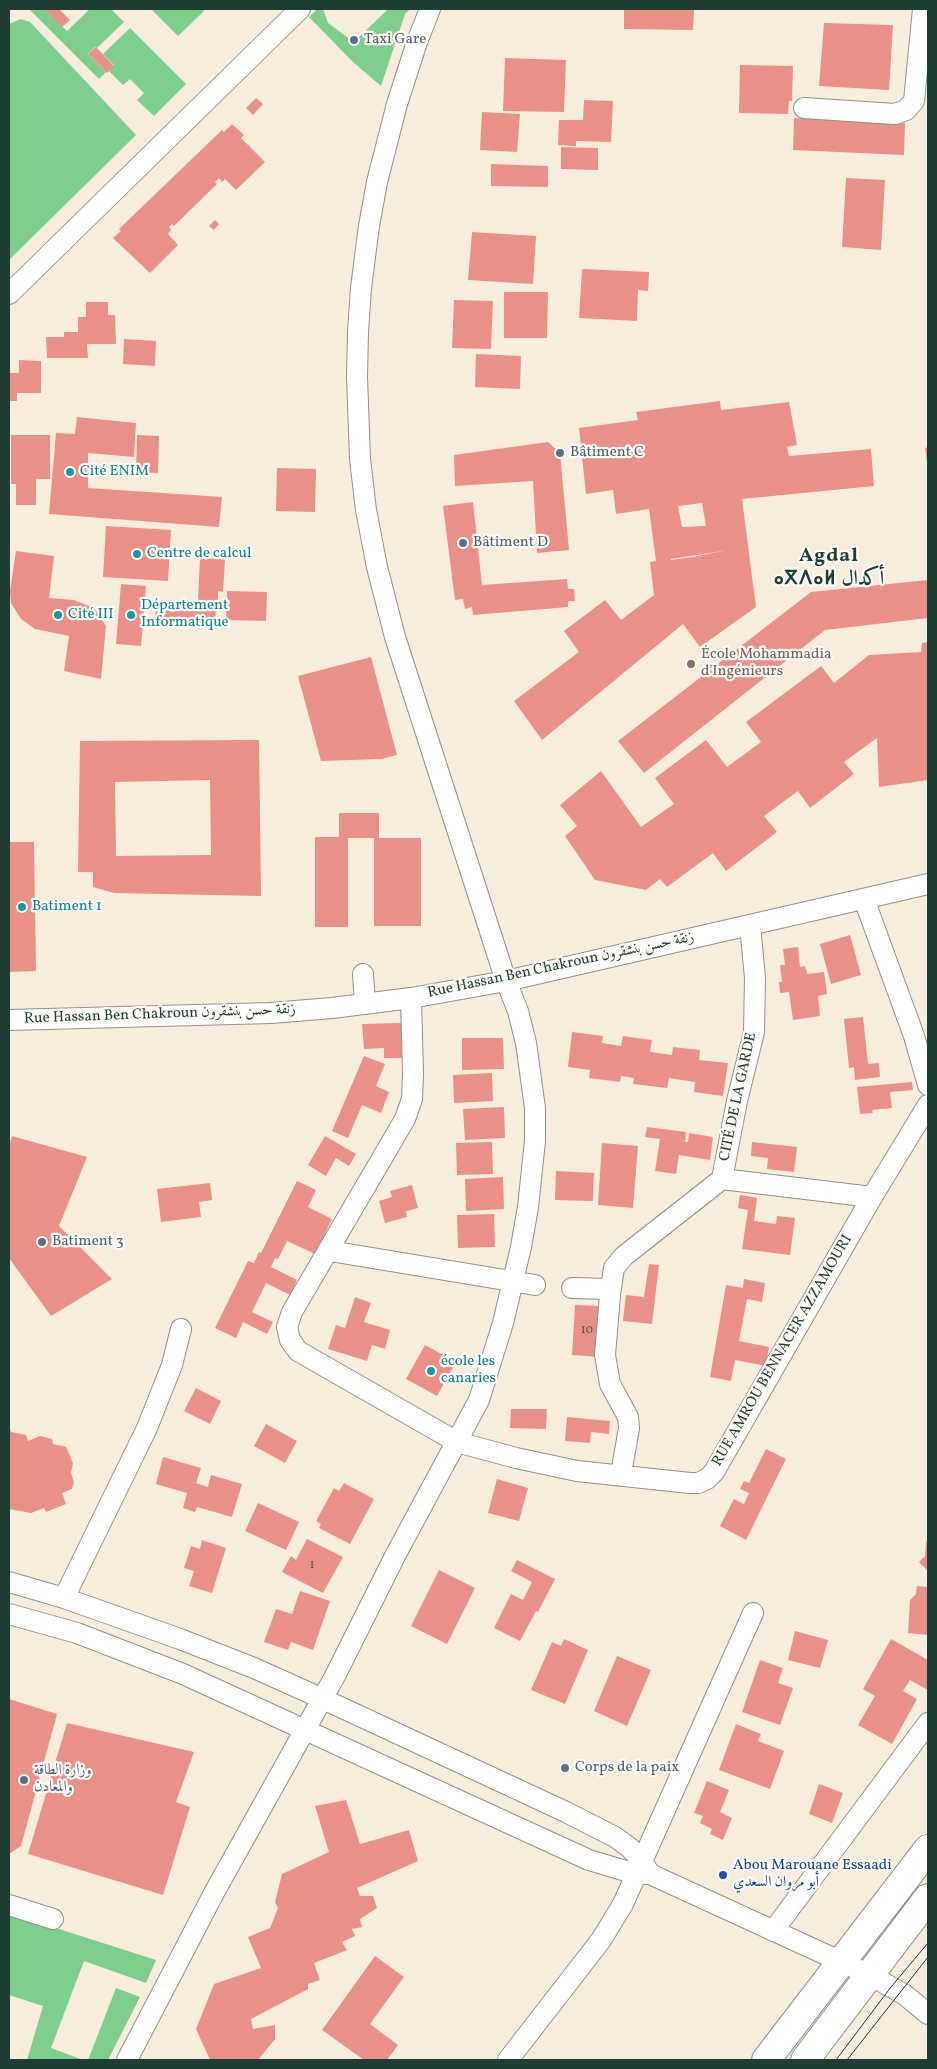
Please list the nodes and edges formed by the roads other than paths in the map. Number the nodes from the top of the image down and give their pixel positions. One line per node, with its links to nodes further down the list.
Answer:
1 (300, 9): 5 (street)
2 (430, 9): 11 (street)
3 (923, 9): 4 (street)
4 (804, 108)
5 (9, 294)
6 (920, 886): 7 (street, Rue Hassan Ben Chakroun زنقة حسن بنشقرون); 8 (street)
7 (864, 899): 9 (street, Rue Hassan Ben Chakroun زنقة حسن بنشقرون); 15 (street)
8 (928, 901)
9 (750, 925): 11 (street, Rue Hassan Ben Chakroun زنقة حسن بنشقرون); 17 (street, CITÉ DE LA GARDE)
10 (363, 974): 13 (street)
11 (506, 981): 12 (street, Rue Hassan Ben Chakroun زنقة حسن بنشقرون); 20 (street)
12 (411, 998): 13 (street, Rue Hassan Ben Chakroun زنقة حسن بنشقرون); 19 (street, RUE AMROU BENNACER AZZAMOURI)
13 (365, 1004): 14 (street, Rue Hassan Ben Chakroun زنقة حسن بنشقرون)
14 (9, 1020)
15 (928, 1085)
16 (928, 1105): 18 (street, RUE AMROU BENNACER AZZAMOURI)
17 (722, 1179): 18 (street, CITÉ DE LA GARDE); 23 (street, CITÉ DE LA GARDE)
18 (872, 1196): 26 (street, RUE AMROU BENNACER AZZAMOURI)
19 (330, 1250): 20 (street); 25 (street, RUE AMROU BENNACER AZZAMOURI)
20 (514, 1281): 21 (street); 25 (street)
21 (535, 1285)
22 (572, 1288): 23 (street)
23 (611, 1288): 26 (street, CITÉ DE LA GARDE)
24 (181, 1329): 28 (street)
25 (457, 1442): 26 (street, RUE AMROU BENNACER AZZAMOURI); 31 (street)
26 (621, 1474)
27 (9, 1582): 28 (street)
28 (64, 1598): 31 (street)
29 (753, 1613): 35 (street)
30 (9, 1614): 33 (street)
31 (323, 1699): 33 (street); 35 (street)
32 (928, 1723): 39 (street)
33 (306, 1731): 35 (street); 43 (street)
34 (928, 1849): 40 (street)
35 (642, 1869): 39 (street); 44 (street)
36 (928, 1898): 41 (street)
37 (9, 1905): 38 (street)
38 (53, 1919)
39 (773, 1931): 40 (street)
40 (842, 1962): 41 (street); 45 (street)
41 (870, 1975): 42 (street); 46 (street)
42 (928, 2014)
43 (127, 2060)
44 (508, 2060)
45 (766, 2060)
46 (804, 2060)

